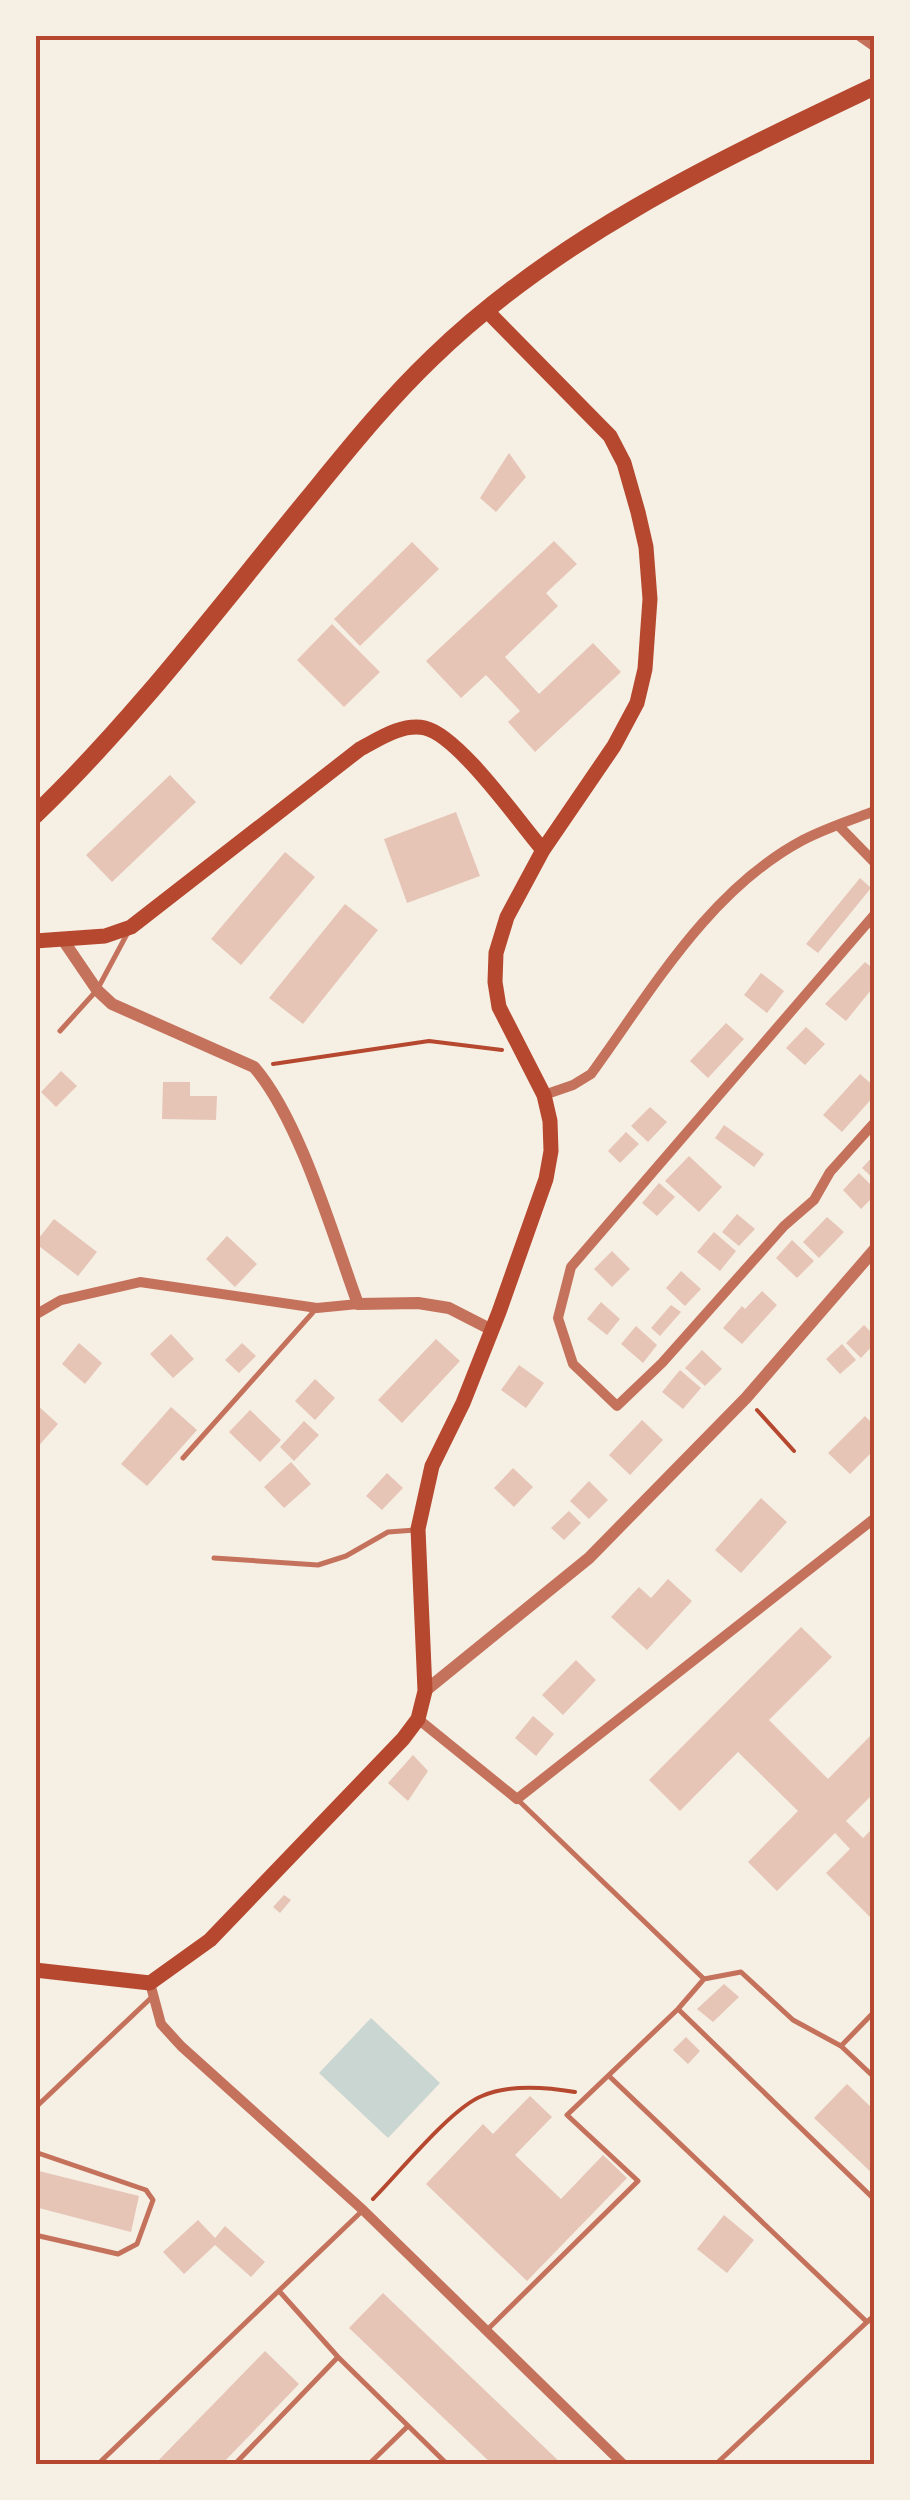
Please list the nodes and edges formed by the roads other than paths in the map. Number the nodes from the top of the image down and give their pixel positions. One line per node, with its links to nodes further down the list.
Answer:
1 (858, 35): 2 (street)
2 (875, 47)
3 (875, 86): 4 (highway)
4 (486, 310): 6 (highway); 8 (main road)
5 (875, 811): 7 (street)
6 (35, 815)
7 (838, 824): 9 (street); 16 (street)
8 (543, 850): 11 (main road); 16 (main road)
9 (875, 863)
10 (875, 914): 17 (street)
11 (131, 927): 12 (main road); 14 (lane)
12 (63, 940): 13 (main road); 14 (street)
13 (35, 941)
14 (97, 990): 15 (lane); 19 (street)
15 (60, 1031)
16 (544, 1094): 22 (main road)
17 (875, 1122)
18 (875, 1249): 27 (street)
19 (358, 1304): 20 (street); 22 (street)
20 (317, 1308): 21 (street); 23 (lane)
21 (35, 1315)
22 (492, 1330): 25 (main road)
23 (183, 1458)
24 (875, 1518): 29 (street)
25 (418, 1529): 26 (lane); 27 (main road)
26 (214, 1558)
27 (426, 1691): 28 (main road)
28 (418, 1719): 29 (street); 32 (main road)
29 (517, 1799): 31 (lane)
30 (35, 1970): 32 (main road)
31 (704, 1979): 33 (lane); 35 (lane)
32 (151, 1990): 38 (lane); 41 (street)
33 (678, 2009): 36 (lane); 40 (lane)
34 (875, 2011): 35 (lane)
35 (842, 2046): 37 (lane)
36 (608, 2076): 45 (lane); 46 (lane)
37 (875, 2078)
38 (35, 2108)
39 (35, 2152): 42 (lane)
40 (875, 2200)
41 (363, 2210): 43 (lane); 46 (street)
42 (35, 2234)
43 (280, 2292): 47 (lane); 49 (lane)
44 (875, 2315): 45 (lane)
45 (867, 2322): 54 (lane)
46 (486, 2331): 53 (street)
47 (338, 2356): 48 (lane); 50 (lane)
48 (408, 2426): 51 (lane); 52 (lane)
49 (98, 2465)
50 (234, 2465)
51 (368, 2465)
52 (448, 2465)
53 (624, 2465)
54 (715, 2465)

